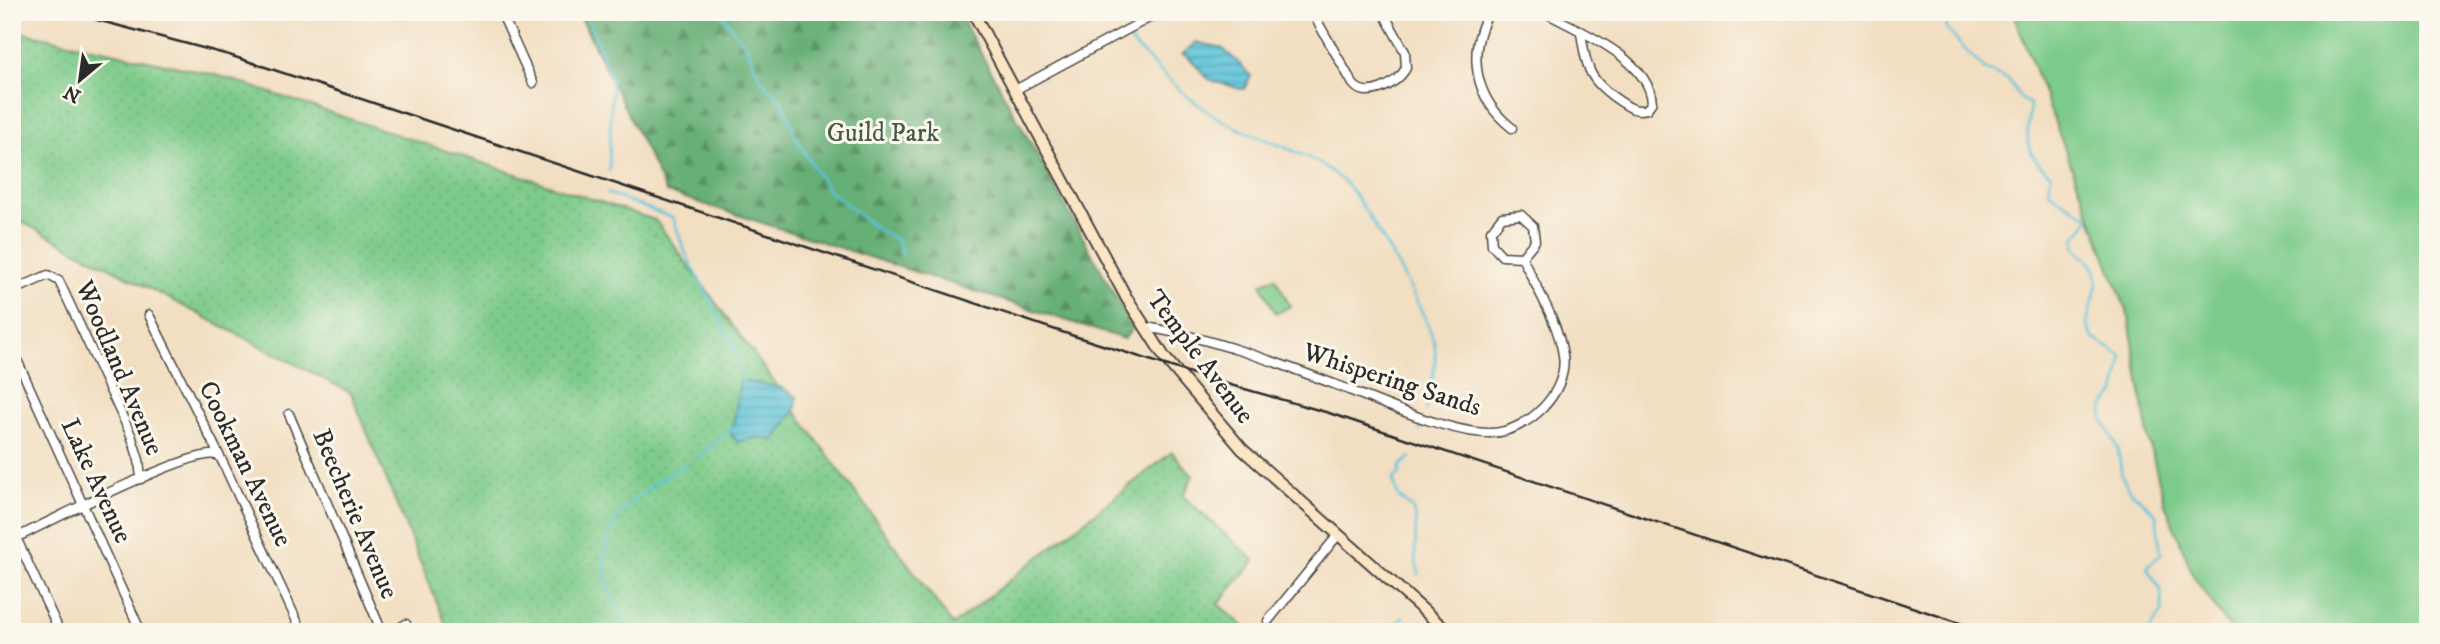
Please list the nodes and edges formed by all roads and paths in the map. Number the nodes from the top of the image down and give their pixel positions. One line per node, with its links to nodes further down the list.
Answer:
1 (500, 12): 9 (street)
2 (973, 12): 10 (street, Temple Avenue)
3 (1160, 12): 10 (street)
4 (1312, 12): 5 (street)
5 (1383, 12)
6 (1489, 12): 11 (street)
7 (1544, 12): 8 (street)
8 (1581, 33): 8 (street)
9 (533, 83)
10 (1015, 90): 15 (street, Temple Avenue)
11 (1512, 128)
12 (1522, 257): 12 (street); 15 (street, Whispering Sands)
13 (12, 290): 19 (street, Woodland Avenue)
14 (149, 315): 18 (street, Cookman Avenue)
15 (1145, 327): 22 (street, Temple Avenue)
16 (12, 349): 20 (street, Lake Avenue)
17 (289, 414): 29 (street, Beecherie Avenue)
18 (216, 455): 19 (street); 28 (street, Cookman Avenue)
19 (141, 479): 20 (street)
20 (84, 505): 23 (street); 27 (street, Lake Avenue)
21 (12, 529): 23 (street)
22 (1338, 535): 24 (street); 31 (street, Temple Avenue)
23 (14, 539): 26 (street)
24 (1268, 621)
25 (406, 624): 30 (street)
26 (60, 632)
27 (141, 632)
28 (302, 632)
29 (382, 632)
30 (391, 632)
31 (1448, 632)

